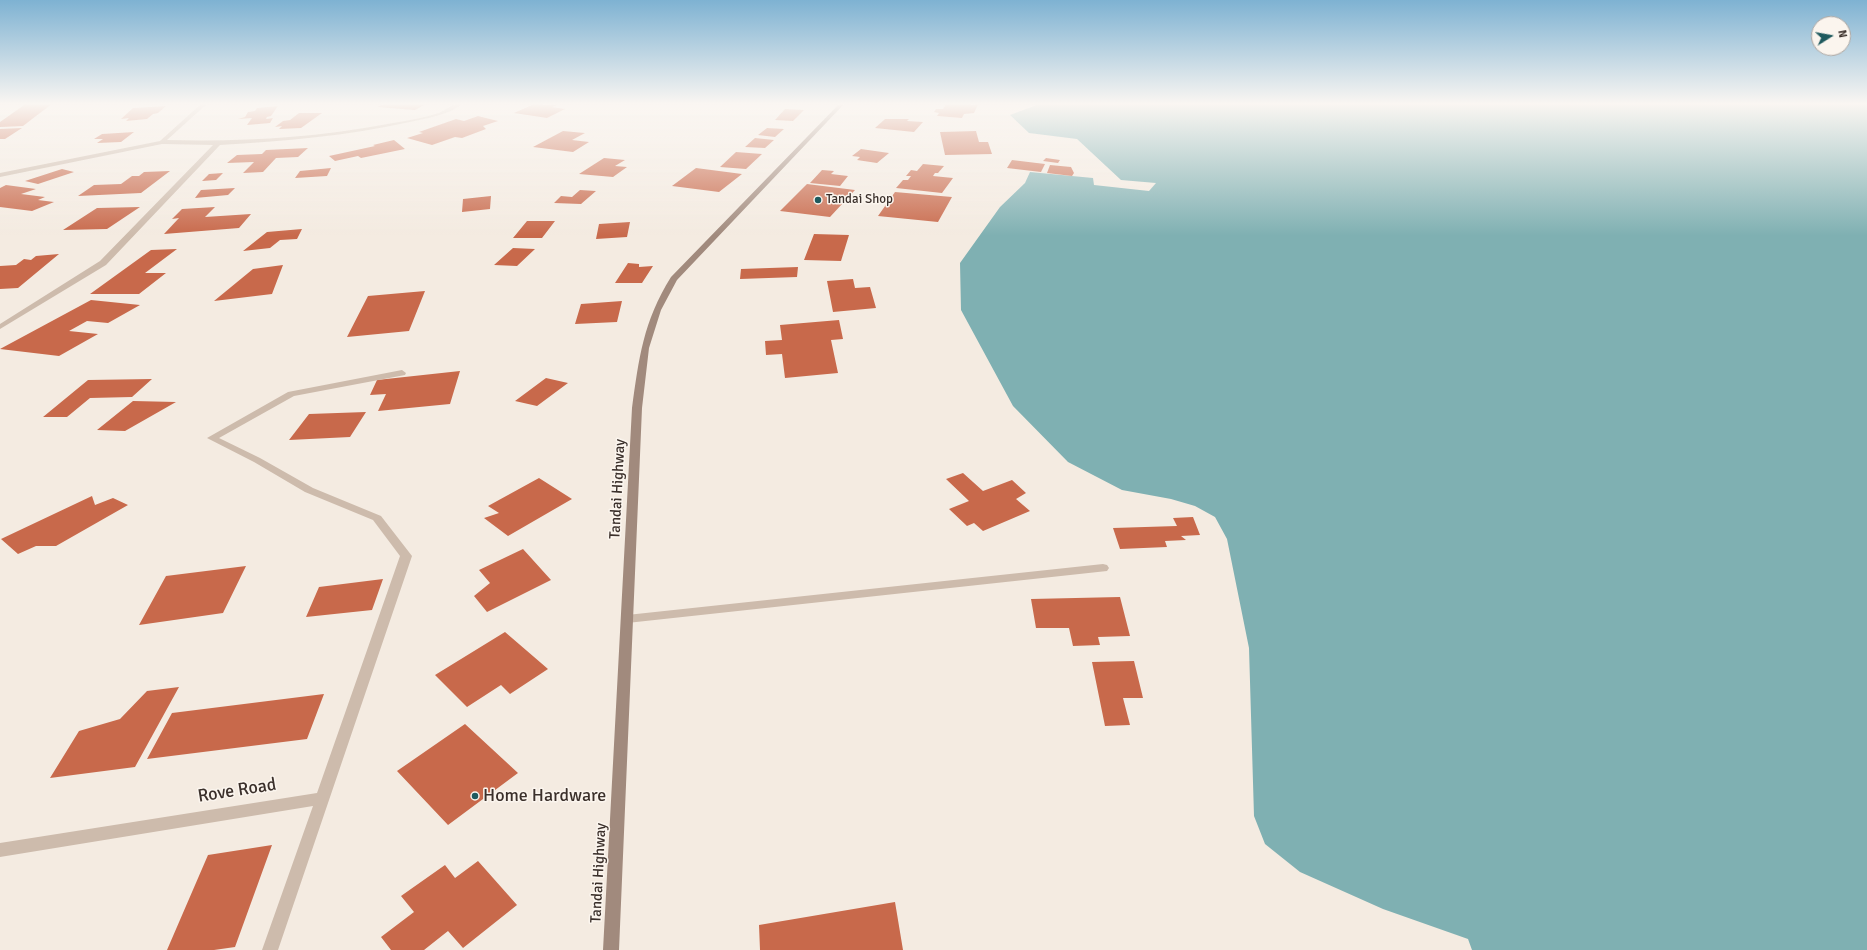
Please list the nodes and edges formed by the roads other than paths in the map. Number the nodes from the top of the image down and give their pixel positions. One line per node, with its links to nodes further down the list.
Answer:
1 (136, 147): 4 (street)
2 (214, 147): 5 (street)
3 (800, 147): 8 (main road, Tandai Highway)
4 (0, 175)
5 (0, 327)
6 (402, 373): 9 (street)
7 (1103, 568): 8 (street)
8 (627, 619): 12 (main road, Tandai Highway)
9 (322, 798): 10 (street, Rove Road); 11 (street)
10 (0, 850)
11 (270, 950)
12 (611, 950)

